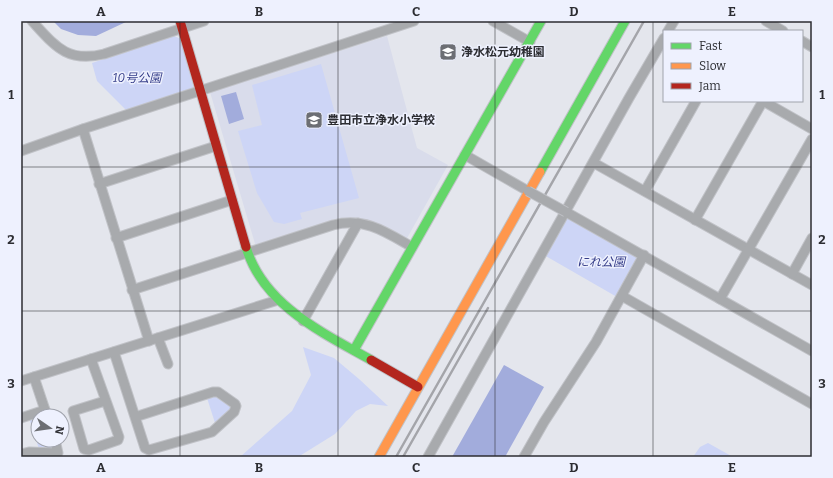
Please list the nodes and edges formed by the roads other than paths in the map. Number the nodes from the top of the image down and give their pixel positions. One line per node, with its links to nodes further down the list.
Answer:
1 (32, 21): 9 (street)
2 (204, 21): 9 (street)
3 (414, 21): 16 (street)
4 (493, 21): 12 (street)
5 (541, 21): 12 (street)
6 (625, 21): 29 (street)
7 (674, 21): 11 (street)
8 (766, 21): 10 (street)
9 (181, 24): 16 (street)
10 (779, 26)
11 (669, 30)
12 (530, 42): 25 (street)
13 (663, 42): 26 (street)
14 (803, 42): 15 (street)
15 (812, 47)
16 (200, 91): 20 (street); 23 (street)
17 (695, 102): 28 (street)
18 (762, 102): 32 (street)
19 (765, 102): 21 (street)
20 (83, 129): 24 (street); 27 (street)
21 (812, 129)
22 (812, 139): 37 (street)
23 (216, 146): 27 (street); 30 (street)
24 (21, 151)
25 (465, 155): 29 (street); 36 (street)
26 (594, 162): 28 (street); 31 (street)
27 (99, 184): 34 (street)
28 (645, 190): 32 (street)
29 (528, 191): 31 (street, bridge); 56 (street)
30 (232, 200): 34 (street); 38 (street)
31 (566, 212): 39 (street); 64 (street)
32 (695, 220): 37 (street)
33 (358, 223): 36 (street); 38 (street); 46 (street)
34 (116, 238): 42 (street)
35 (812, 238): 40 (street)
36 (412, 247): 49 (street)
37 (748, 250): 40 (street); 44 (street)
38 (248, 253): 42 (street); 45 (street)
39 (644, 255): 43 (street); 44 (street)
40 (792, 274): 41 (street)
41 (812, 286)
42 (132, 290): 48 (street)
43 (622, 296): 58 (street); 65 (street)
44 (720, 299): 50 (street)
45 (278, 300): 46 (street); 47 (street)
46 (303, 320): 49 (street)
47 (158, 338): 48 (street); 53 (street)
48 (149, 341): 51 (street)
49 (354, 350): 56 (street)
50 (812, 351)
51 (114, 352): 52 (street); 60 (street)
52 (91, 359): 54 (street); 57 (street)
53 (168, 364)
54 (34, 377): 55 (street); 59 (street)
55 (22, 378)
56 (418, 387): 63 (street)
57 (105, 401): 57 (street)
58 (812, 404)
59 (44, 408)
60 (134, 417): 60 (street)
61 (57, 448): 62 (street)
62 (21, 454)
63 (379, 457)
64 (428, 457)
65 (524, 457)

